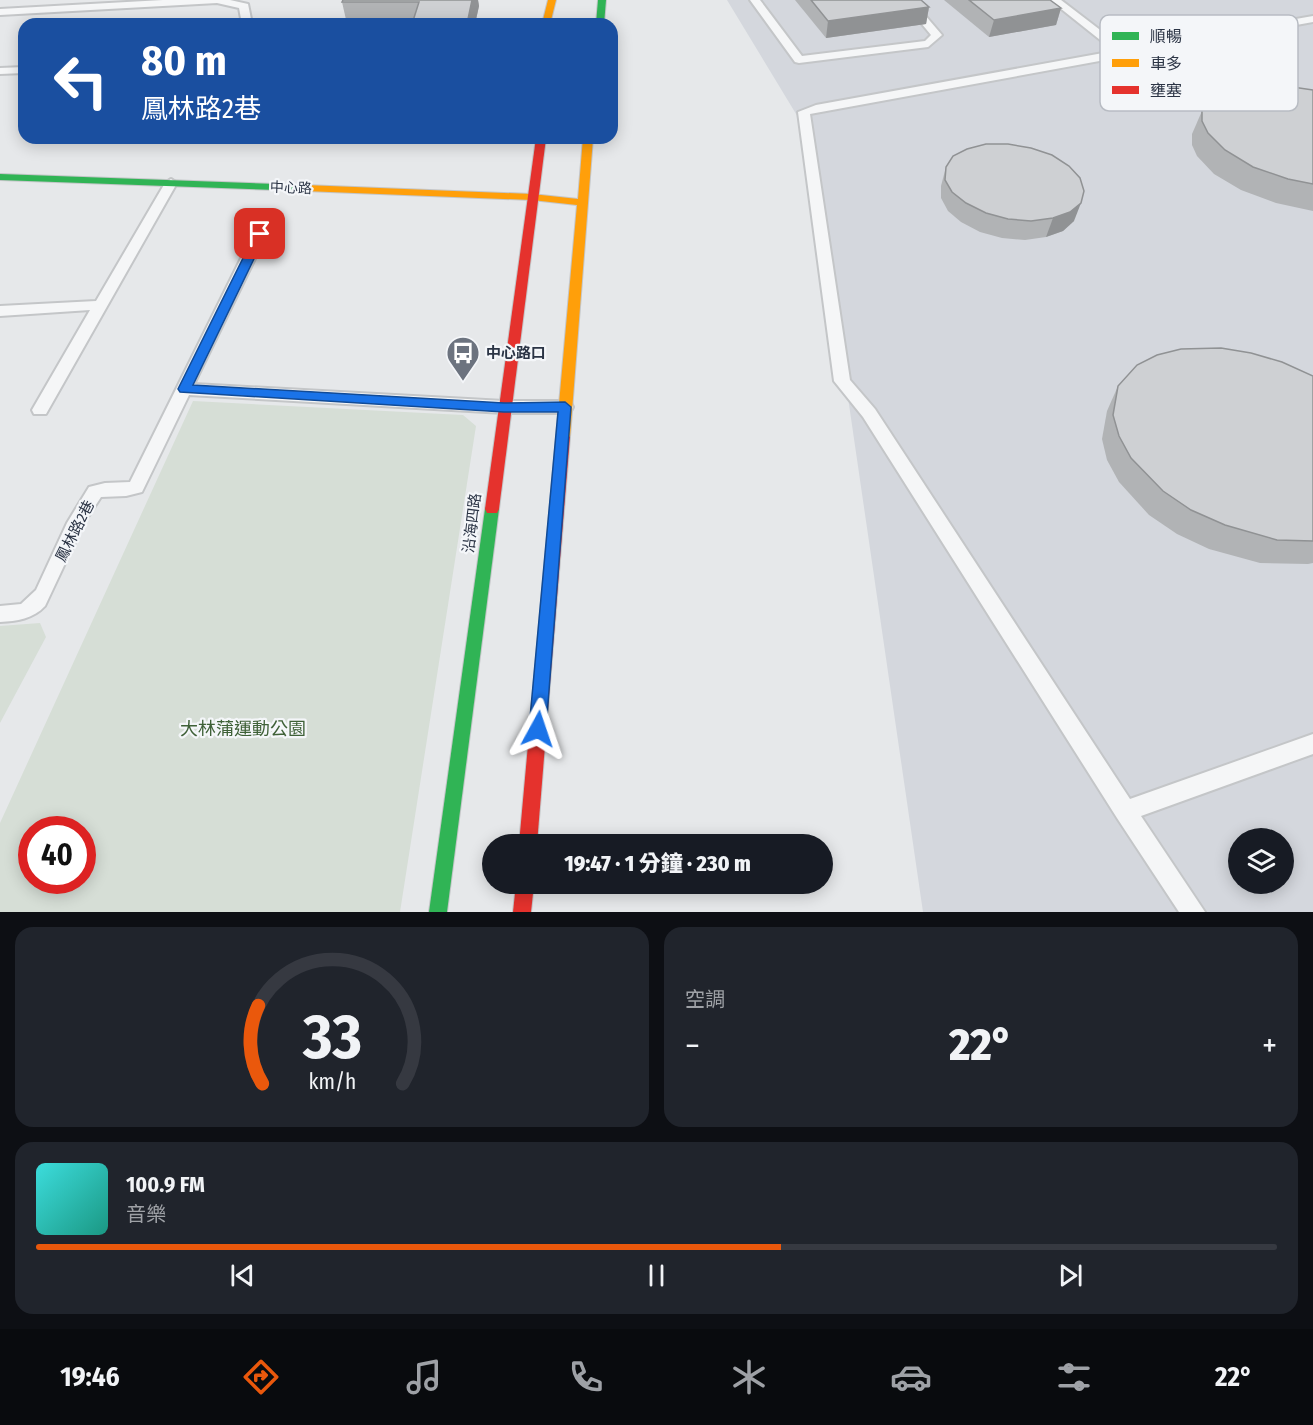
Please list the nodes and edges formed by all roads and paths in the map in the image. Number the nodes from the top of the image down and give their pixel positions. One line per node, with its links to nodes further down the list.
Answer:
1 (552, 0): 9 (street)
2 (603, 0): 10 (street)
3 (755, 0): 4 (lane)
4 (907, 0)
5 (1055, 0): 13 (lane)
6 (116, 4): 7 (lane); 8 (lane)
7 (0, 12)
8 (246, 18)
9 (548, 18)
10 (601, 18)
11 (1313, 19): 12 (lane)
12 (1298, 22)
13 (1100, 35)
14 (1100, 57): 32 (lane)
15 (18, 70): 16 (lane)
16 (0, 71)
17 (540, 144): 21 (street, 沿海四路)
18 (587, 144): 22 (street)
19 (0, 177): 20 (street, 中心路)
20 (171, 183): 21 (street, 中心路); 24 (lane)
21 (532, 197): 22 (street, 中心路); 27 (street, 沿海四路)
22 (581, 202): 28 (street)
23 (260, 234): 26 (lane, 鳳林路2巷)
24 (100, 305): 25 (lane); 29 (lane)
25 (0, 311)
26 (184, 389): 27 (lane); 30 (lane, 鳳林路2巷)
27 (504, 407): 28 (lane); 35 (street, 沿海四路)
28 (565, 407): 33 (street)
29 (40, 410)
30 (0, 614)
31 (1313, 744): 32 (lane)
32 (1125, 811): 37 (lane)
33 (529, 834)
34 (524, 894): 36 (street)
35 (438, 912)
36 (522, 912)
37 (1193, 912)

